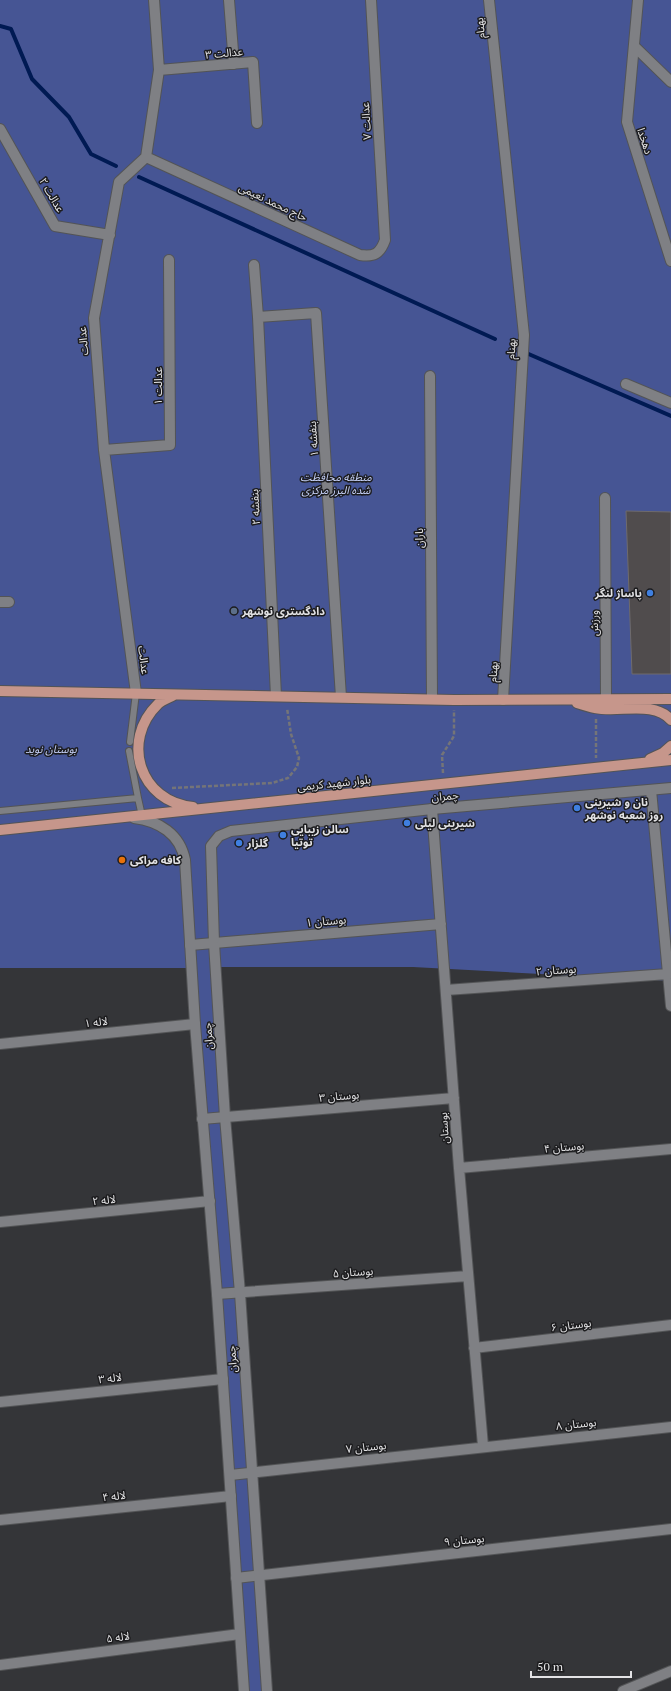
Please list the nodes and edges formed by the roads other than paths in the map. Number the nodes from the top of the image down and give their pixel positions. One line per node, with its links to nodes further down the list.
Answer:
1 (154, 0): 8 (street)
2 (229, 0): 7 (street)
3 (371, 0): 14 (street, ۷ عدالت)
4 (489, 0): 32 (street, بهنام)
5 (638, 0): 6 (street, دهخدا)
6 (634, 46): 9 (street); 16 (street, دهخدا)
7 (234, 64): 8 (street, عدالت ۳); 10 (street, عدالت ۳)
8 (159, 70): 12 (street)
9 (671, 82)
10 (257, 123)
11 (0, 129): 13 (street, عدالت ۲)
12 (146, 157): 13 (street, عدالت); 14 (street, حاج محمد نعیمی)
13 (110, 235): 22 (street, عدالت)
14 (385, 240)
15 (169, 260): 22 (street, عدالت ۱)
16 (671, 261)
17 (254, 265): 18 (street)
18 (258, 317): 27 (street, بنفشه ۲); 28 (street, بنفشه ۱)
19 (430, 376): 29 (street, باران)
20 (626, 384): 21 (street)
21 (671, 403)
22 (104, 450): 25 (street, عدالت)
23 (605, 498): 30 (street, ورزش)
24 (0, 691): 25 (main road)
25 (136, 693): 26 (main road); 35 (lane)
26 (176, 694): 27 (main road); 43 (main road)
27 (276, 696): 28 (main road)
28 (341, 696): 29 (main road)
29 (432, 699): 32 (main road)
30 (606, 699): 31 (main road); 33 (main road)
31 (671, 699)
32 (503, 700): 33 (main road)
33 (569, 700): 34 (main road)
34 (671, 720)
35 (130, 742)
36 (671, 746): 39 (main road)
37 (129, 751): 42 (lane)
38 (671, 760): 39 (main road, بلوار شهید کریمی)
39 (639, 763): 43 (main road, بلوار شهید کریمی)
40 (671, 788): 41 (street, چمران)
41 (651, 790): 44 (street, چمران); 52 (street)
42 (138, 798): 45 (lane); 46 (lane)
43 (207, 809): 46 (main road, بلوار شهید کریمی)
44 (432, 809): 49 (street, بوستان); 50 (street, چمران)
45 (0, 811)
46 (142, 816): 47 (main road, بلوار شهید کریمی)
47 (128, 818): 48 (main road, بلوار شهید کریمی); 51 (street, چمران)
48 (0, 830)
49 (441, 924): 50 (street, بوستان ۱); 53 (street, بوستان)
50 (214, 943): 51 (street, بوستان ۱); 58 (street, چمران)
51 (190, 945): 55 (street, چمران)
52 (668, 974): 53 (street, بوستان ۲); 54 (street)
53 (446, 990): 57 (street, بوستان)
54 (671, 1006)
55 (195, 1024): 56 (street, لاله ۱); 59 (street, چمران)
56 (0, 1044)
57 (454, 1098): 58 (street, بوستان ۳); 61 (street, بوستان)
58 (225, 1117): 59 (street, بوستان ۳); 65 (street, چمران)
59 (202, 1119): 62 (street, چمران)
60 (671, 1149): 61 (street, بوستان ۴)
61 (459, 1168): 64 (street, بوستان)
62 (210, 1201): 63 (street, لاله ۲); 66 (street, چمران)
63 (0, 1222)
64 (468, 1276): 65 (street, بوستان ۵); 68 (street, بوستان)
65 (240, 1293): 66 (street, بوستان ۵); 73 (street, چمران)
66 (217, 1294): 69 (street, چمران)
67 (671, 1325): 68 (street, بوستان ۶)
68 (474, 1348): 72 (street, بوستان)
69 (223, 1379): 70 (street, لاله ۳); 74 (street, چمران)
70 (0, 1402)
71 (671, 1427): 72 (street, بوستان ۸)
72 (483, 1446): 73 (street, بوستان ۷)
73 (252, 1472): 74 (street, بوستان ۷); 78 (street, چمران)
74 (230, 1475): 75 (street, چمران)
75 (231, 1496): 76 (street, لاله ۴); 79 (street, چمران)
76 (0, 1520)
77 (671, 1529): 78 (street, بوستان ۹)
78 (259, 1575): 79 (street, بوستان ۹); 84 (street, چمران)
79 (236, 1578): 80 (street, چمران)
80 (240, 1634): 81 (street, لاله ۵); 83 (street, چمران)
81 (0, 1665)
82 (671, 1671): 85 (street)
83 (244, 1691)
84 (267, 1691)
85 (623, 1691)

